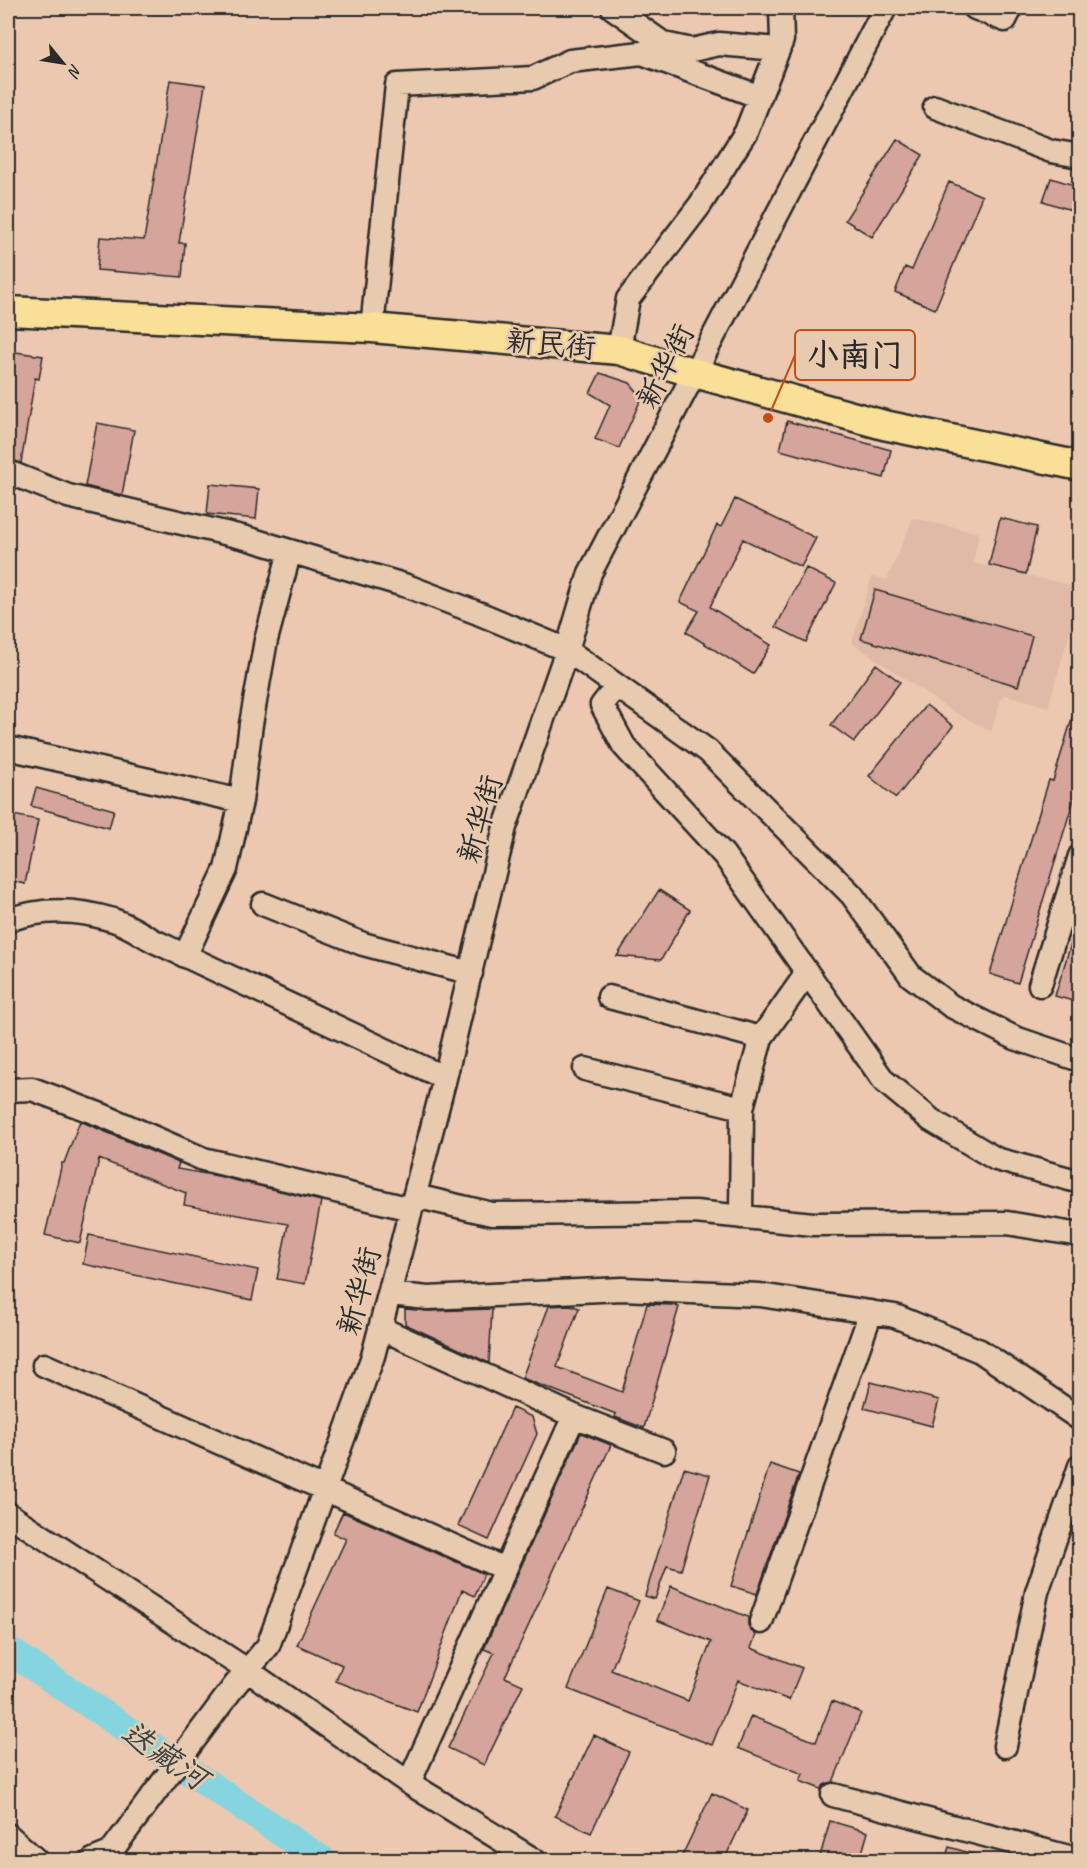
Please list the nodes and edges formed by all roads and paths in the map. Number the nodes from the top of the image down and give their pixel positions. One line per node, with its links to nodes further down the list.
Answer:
1 (612, 8): 6 (street)
2 (781, 8): 6 (street)
3 (975, 8): 4 (street)
4 (1011, 8)
5 (881, 9): 13 (street, 新华街)
6 (778, 49): 7 (street)
7 (760, 97): 11 (street); 12 (street)
8 (935, 107): 9 (street)
9 (1080, 156)
10 (8, 311): 11 (main road, 新民街)
11 (372, 328): 12 (main road, 新民街)
12 (619, 350): 13 (main road, 新民街)
13 (695, 373): 14 (main road, 新民街); 17 (street, 新华街)
14 (1080, 466)
15 (8, 472): 16 (street)
16 (290, 551): 17 (street); 20 (street)
17 (567, 650): 18 (street); 25 (street, 新华街)
18 (617, 686): 26 (street); 30 (street)
19 (12, 749): 20 (street)
20 (241, 801): 24 (street)
21 (1080, 856): 27 (street)
22 (263, 904): 25 (street)
23 (8, 920): 24 (street)
24 (185, 956): 32 (street)
25 (471, 973): 32 (street, 新华街)
26 (807, 973): 29 (street); 35 (street)
27 (1040, 985)
28 (609, 997): 29 (street)
29 (761, 1038): 34 (street)
30 (1080, 1060)
31 (585, 1069): 34 (street)
32 (445, 1078): 36 (street, 新华街)
33 (8, 1090): 36 (street)
34 (742, 1108): 37 (street)
35 (1080, 1182)
36 (413, 1202): 37 (street); 39 (street, 新华街)
37 (741, 1217): 38 (street)
38 (1080, 1234)
39 (389, 1294): 40 (street); 41 (street, 新华街)
40 (871, 1312): 44 (street); 50 (street)
41 (380, 1328): 43 (street); 47 (street, 新华街)
42 (44, 1365): 47 (street)
43 (574, 1416): 45 (street); 49 (street)
44 (1080, 1419)
45 (664, 1451)
46 (1080, 1466): 52 (street)
47 (324, 1489): 49 (street); 51 (street, 新华街)
48 (8, 1514): 51 (street)
49 (505, 1569): 53 (street)
50 (761, 1622)
51 (241, 1678): 53 (street); 56 (street, 新华街)
52 (1005, 1746)
53 (409, 1783): 58 (street)
54 (833, 1796): 59 (street)
55 (8, 1835): 57 (street)
56 (102, 1857)
57 (36, 1860)
58 (534, 1860)
59 (1080, 1860)

